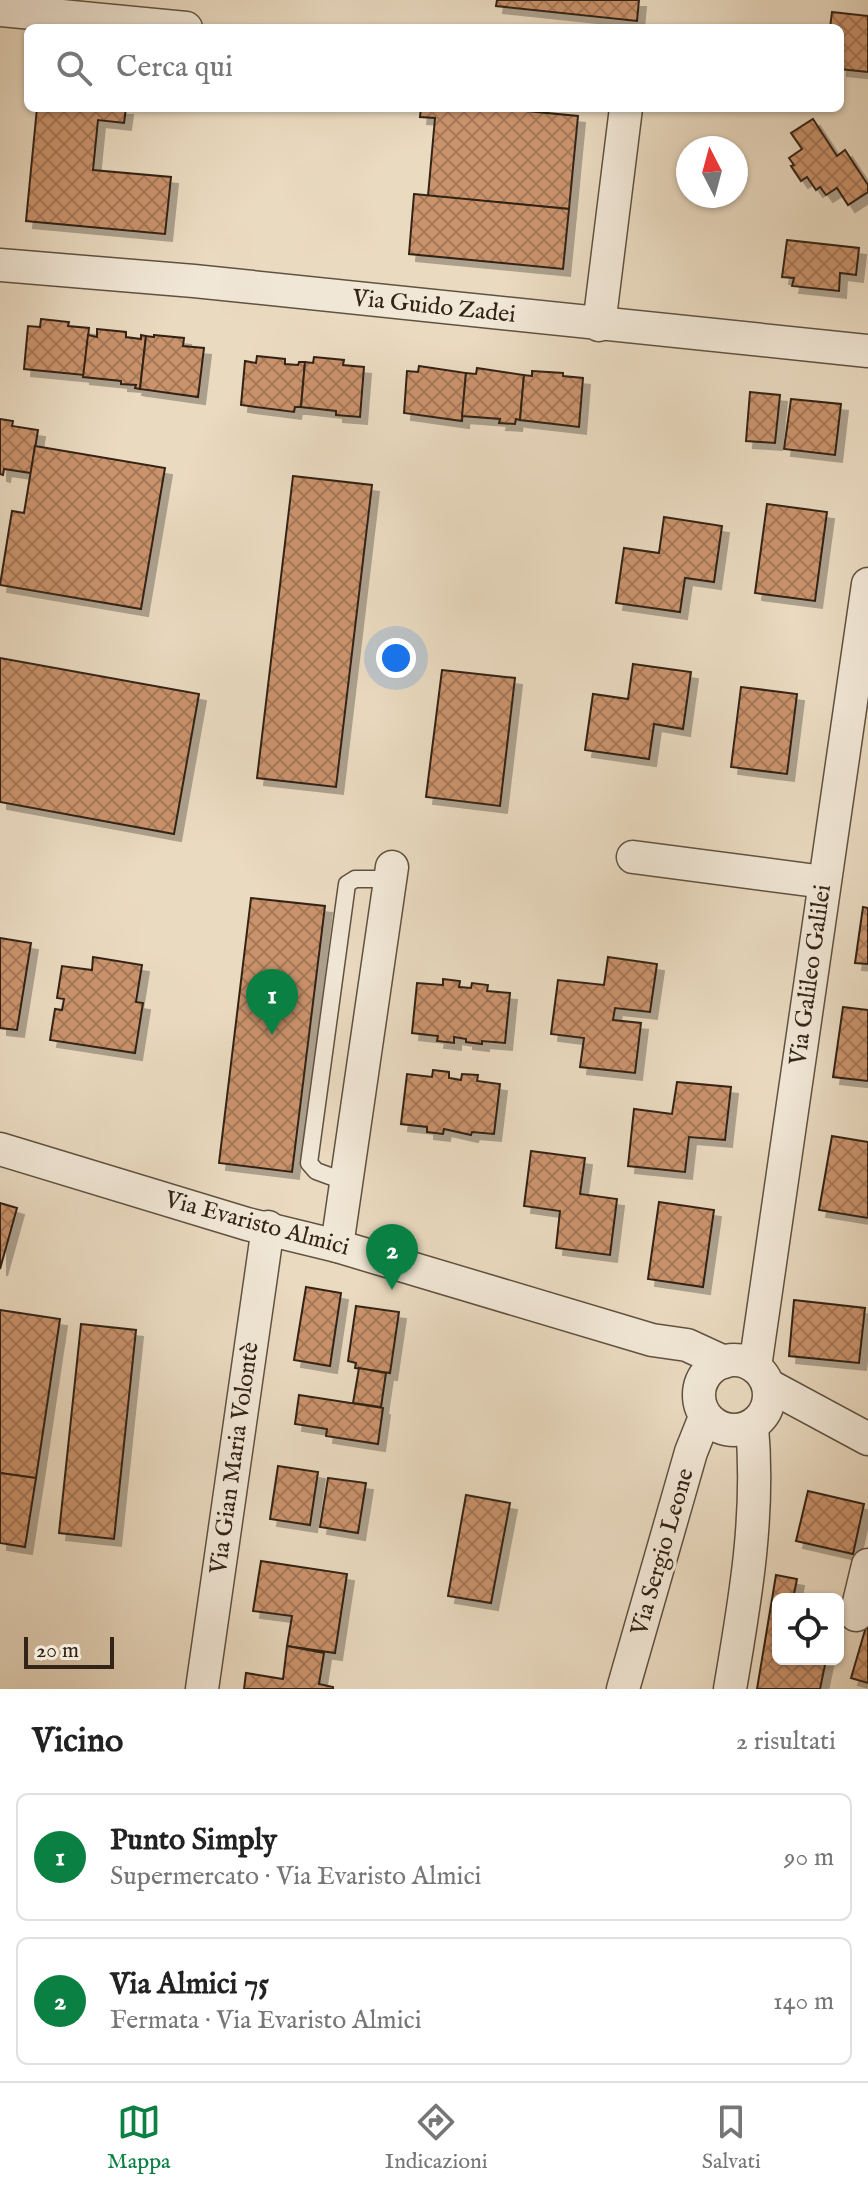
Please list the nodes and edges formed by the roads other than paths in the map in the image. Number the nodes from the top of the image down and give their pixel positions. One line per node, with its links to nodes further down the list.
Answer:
1 (0, 10): 2 (street)
2 (145, 24)
3 (626, 112): 5 (street)
4 (0, 265): 5 (street, Via Guido Zadei)
5 (599, 325): 6 (street, Via Guido Zadei)
6 (868, 351)
7 (868, 584): 10 (street, Via Galileo Galilei)
8 (633, 857): 10 (street)
9 (391, 873): 13 (street)
10 (824, 882): 15 (street, Via Galileo Galilei)
11 (0, 1149): 12 (street, Via Evaristo Almici)
12 (268, 1227): 13 (street, Via Evaristo Almici); 20 (street, Via Gian Maria Volontè)
13 (337, 1246): 14 (street, Via Evaristo Almici)
14 (652, 1340): 15 (street, Via Evaristo Almici); 16 (street, Via Evaristo Almici)
15 (762, 1391): 16 (street); 16 (street); 17 (street, Via Evaristo Almici); 22 (street, Via Galileo Galilei)
16 (702, 1402): 21 (street, Via Sergio Leone)
17 (868, 1439)
18 (868, 1565): 19 (street)
19 (856, 1615)
20 (202, 1689)
21 (623, 1689)
22 (730, 1689)

